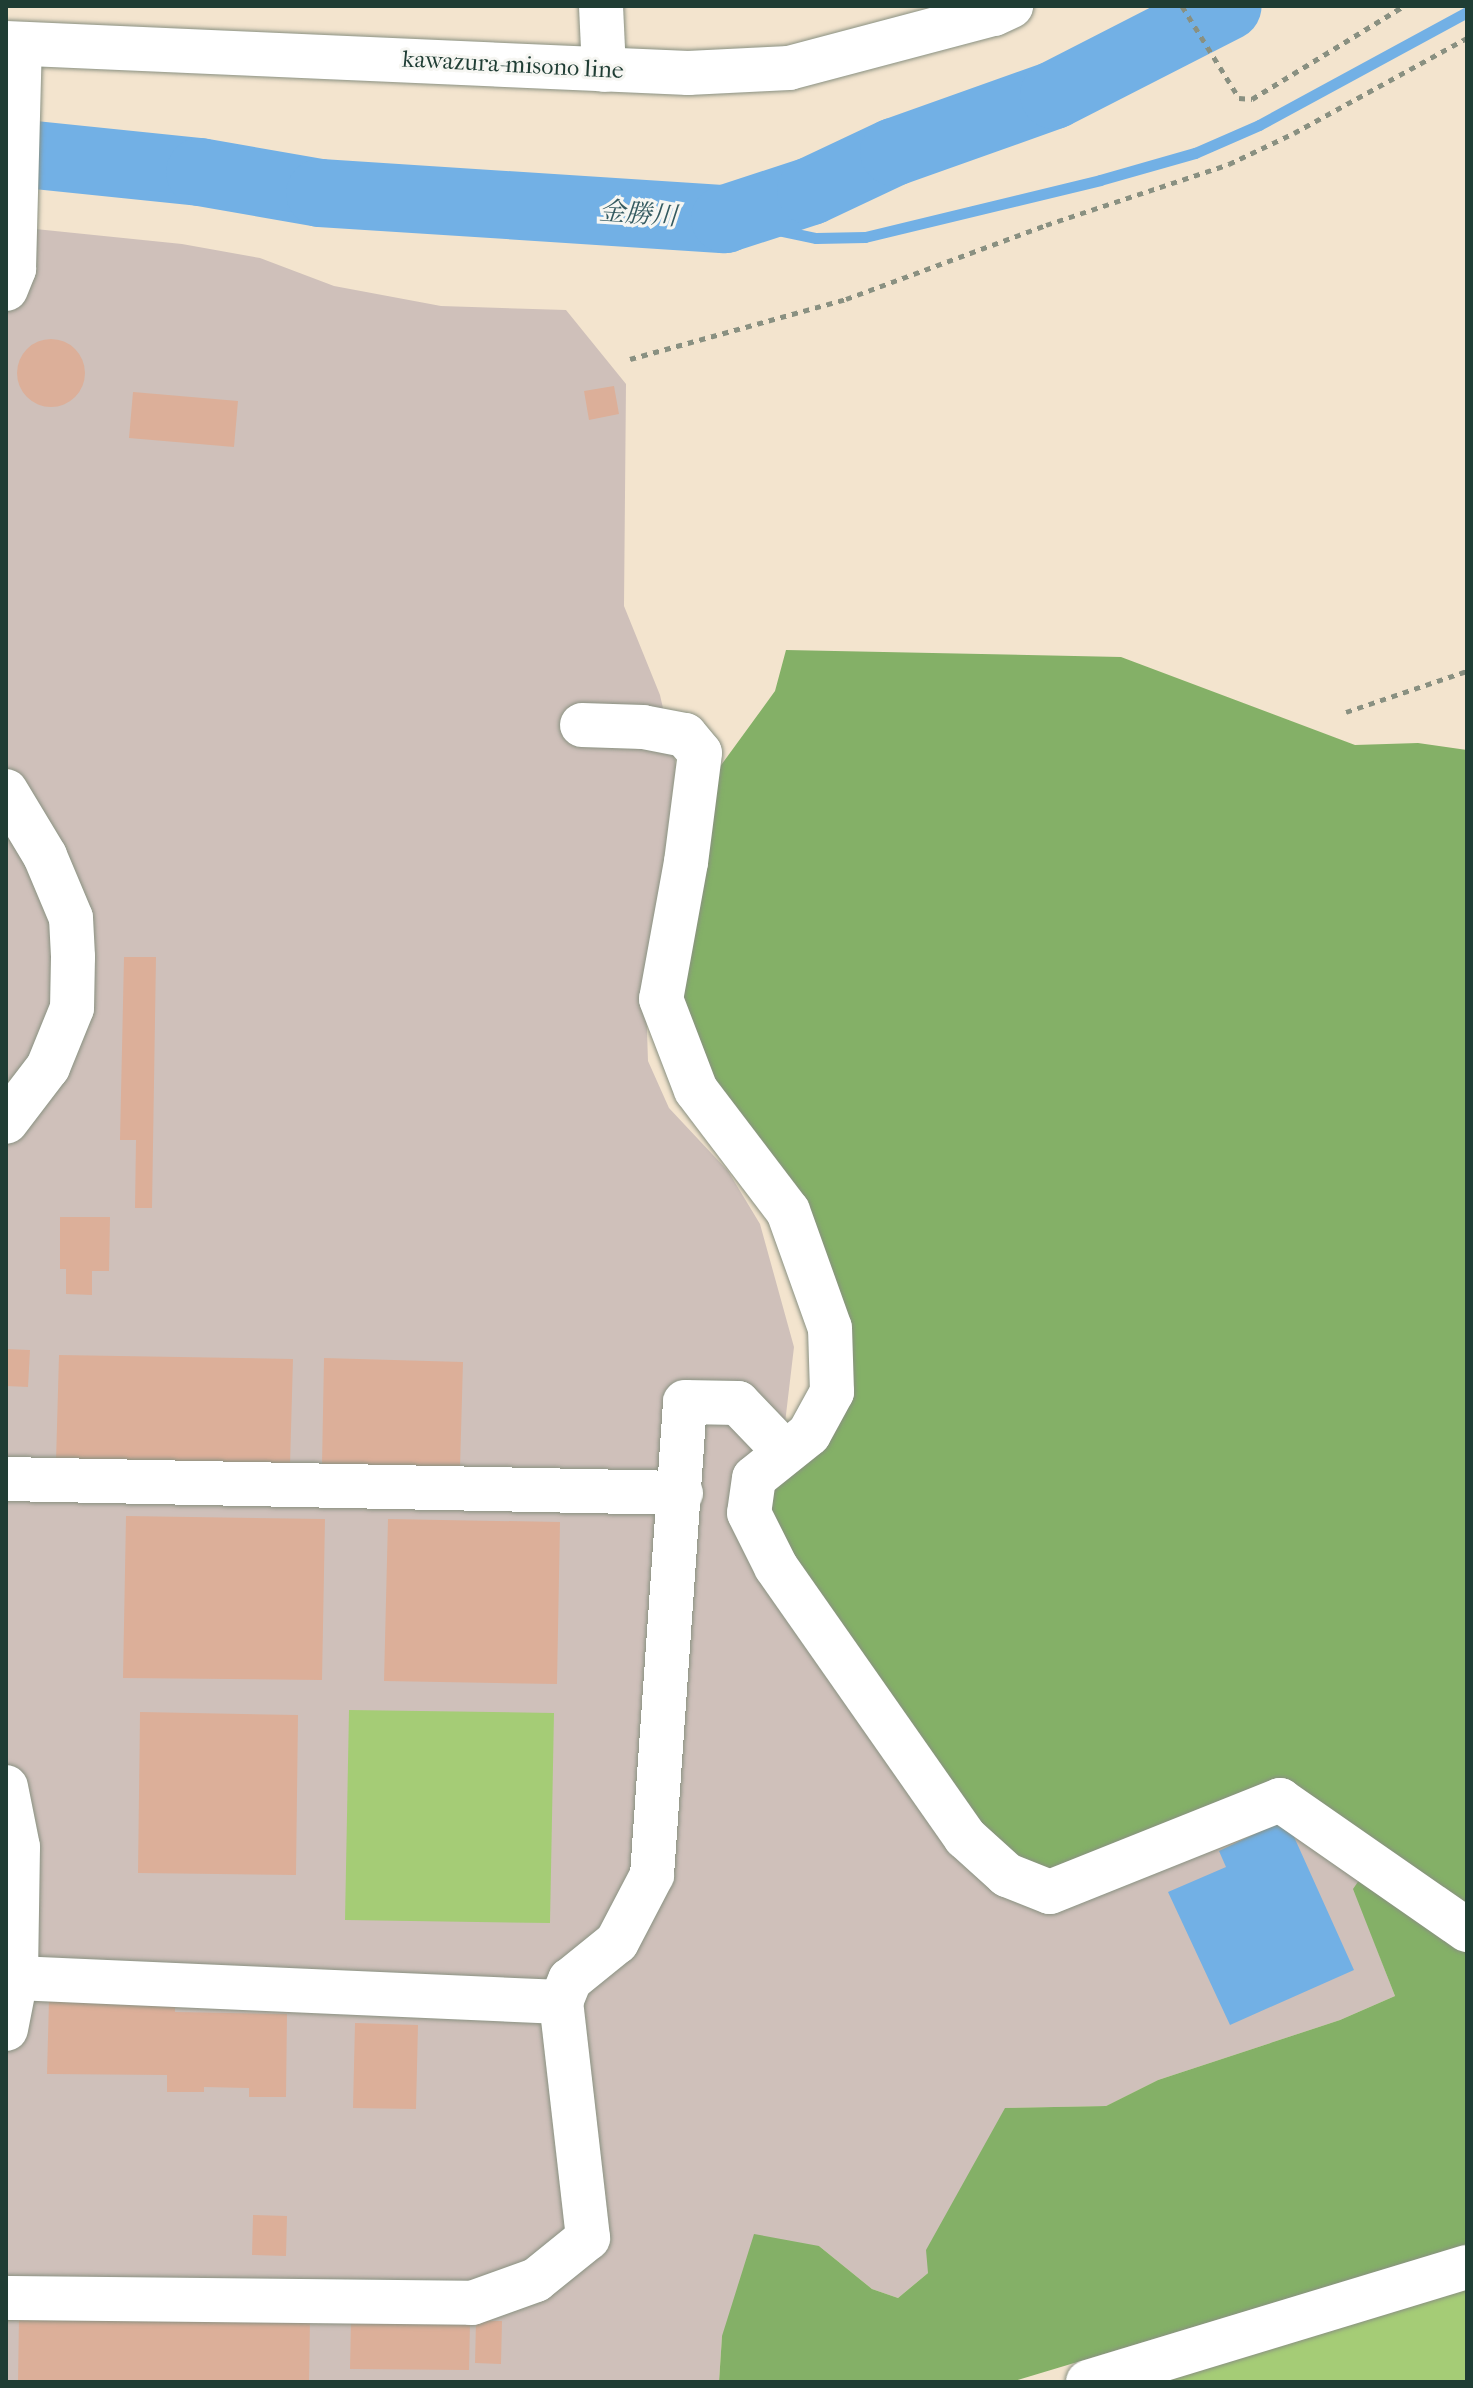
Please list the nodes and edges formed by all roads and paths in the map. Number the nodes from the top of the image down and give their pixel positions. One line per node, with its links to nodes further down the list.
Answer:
1 (601, 6): 7 (main road)
2 (1011, 6): 7 (main road, kawazura-misono line)
3 (1182, 6): 4 (path)
4 (1404, 6)
5 (1467, 38): 9 (path)
6 (13, 43): 7 (main road, kawazura-misono line); 8 (main road)
7 (604, 70)
8 (6, 289)
9 (630, 359)
10 (1467, 671): 11 (path)
11 (1346, 712)
12 (582, 725): 15 (main road)
13 (6, 791): 14 (main road)
14 (6, 1122)
15 (784, 1451): 17 (main road); 19 (main road)
16 (6, 1479): 17 (main road)
17 (681, 1493): 20 (main road)
18 (6, 1787): 21 (main road)
19 (1467, 1930)
20 (561, 2002): 21 (main road); 23 (main road)
21 (9, 2010)
22 (1467, 2267): 24 (main road)
23 (6, 2298)
24 (1088, 2382)

